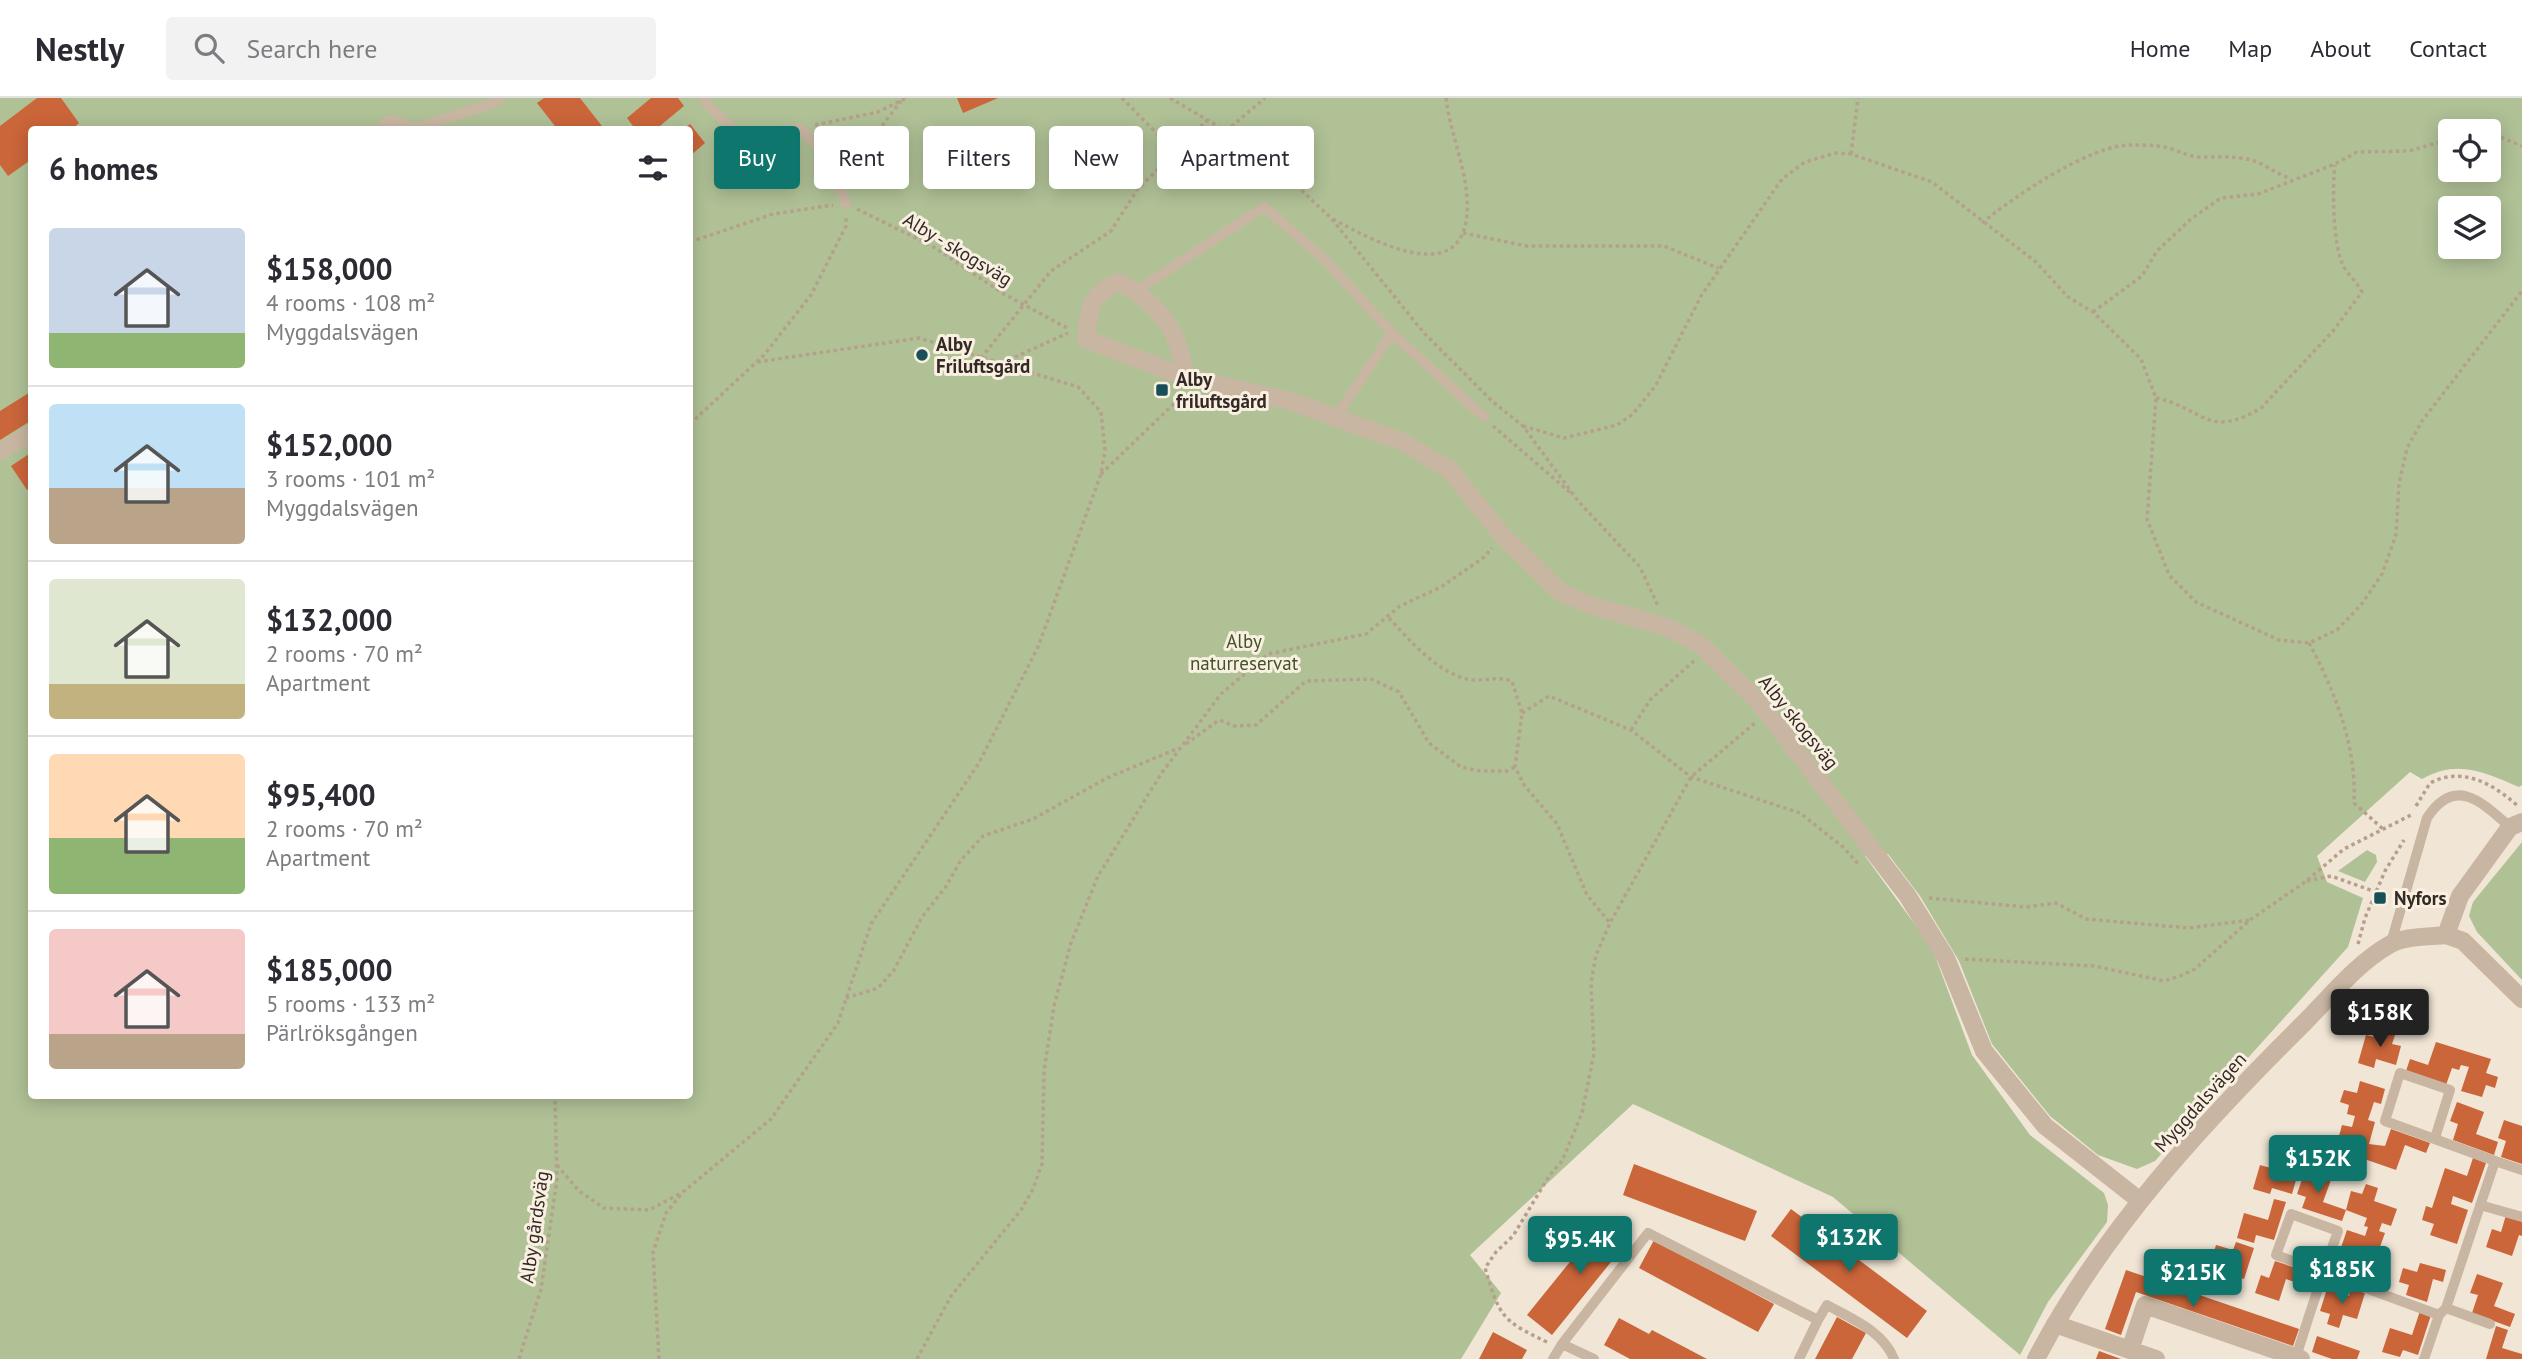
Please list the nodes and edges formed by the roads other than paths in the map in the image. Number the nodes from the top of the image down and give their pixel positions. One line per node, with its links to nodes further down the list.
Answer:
1 (501, 98): 3 (lane)
2 (703, 98): 4 (lane)
3 (422, 126)
4 (846, 204)
5 (1136, 291): 6 (lane); 7 (street); 7 (street, Alby skogsväg)
6 (1392, 334): 8 (lane); 9 (lane)
7 (1192, 379): 8 (street, Alby skogsväg)
8 (1336, 417): 19 (street, Alby skogsväg)
9 (1484, 417)
10 (28, 435): 11 (street)
11 (0, 451)
12 (2516, 825): 13 (street); 14 (lane)
13 (2446, 934): 14 (street, Myggdalsvägen); 15 (street)
14 (2391, 943): 19 (street, Myggdalsvägen)
15 (2522, 999)
16 (2435, 1138): 16 (lane); 17 (lane)
17 (2495, 1161): 18 (lane); 20 (lane)
18 (2522, 1170)
19 (2139, 1200): 25 (street, Myggdalsvägen)
20 (2480, 1205): 21 (lane); 23 (lane)
21 (2522, 1217)
22 (2323, 1272): 22 (lane); 23 (lane); 29 (lane)
23 (2443, 1312): 26 (lane); 30 (lane)
24 (1818, 1321): 27 (lane); 33 (lane); 34 (lane)
25 (2054, 1324): 28 (street); 35 (street, Myggdalsvägen)
26 (2490, 1324)
27 (1562, 1343): 31 (lane); 32 (lane)
28 (2130, 1350): 29 (street); 36 (street)
29 (2299, 1358)
30 (2428, 1358)
31 (1553, 1359)
32 (1594, 1359)
33 (1799, 1359)
34 (1894, 1359)
35 (2036, 1359)
36 (2157, 1359)

